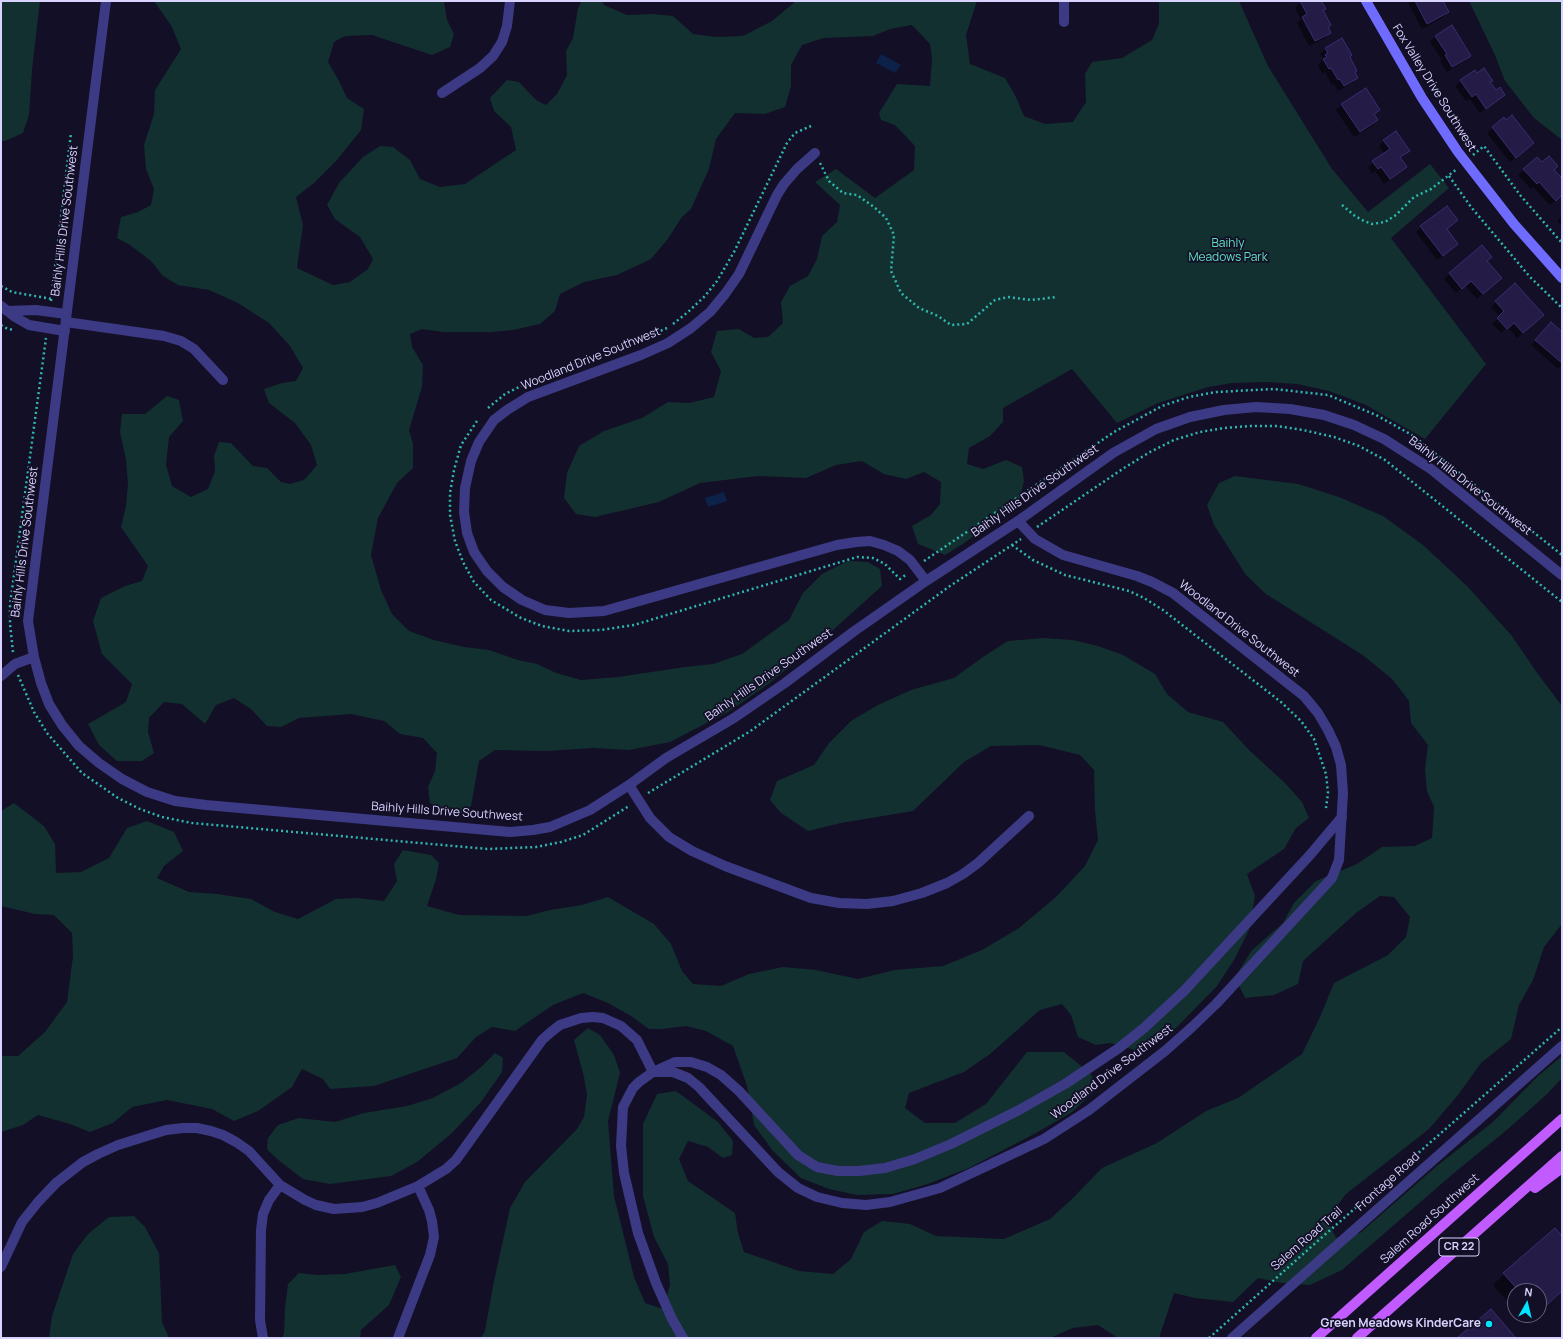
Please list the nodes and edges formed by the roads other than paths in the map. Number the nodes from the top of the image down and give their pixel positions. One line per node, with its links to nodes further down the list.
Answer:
1 (106, 1): 10 (street, Baihly Hills Drive Southwest)
2 (510, 1): 6 (street)
3 (1064, 1): 5 (street)
4 (1366, 1): 8 (street, Fox Valley Drive Southwest)
5 (1064, 22)
6 (442, 93)
7 (815, 153): 14 (street, Woodland Drive Southwest)
8 (1562, 278)
9 (4, 309): 10 (street); 10 (street)
10 (65, 322): 11 (street); 15 (street, Baihly Hills Drive Southwest)
11 (223, 380)
12 (1018, 521): 13 (street, Baihly Hills Drive Southwest); 14 (street, Baihly Hills Drive Southwest); 19 (street, Woodland Drive Southwest)
13 (1562, 575)
14 (926, 581): 17 (street, Baihly Hills Drive Southwest)
15 (34, 657): 16 (street); 17 (street, Baihly Hills Drive Southwest)
16 (1, 676)
17 (629, 785): 18 (street)
18 (1029, 816)
19 (1342, 818): 21 (street, Woodland Drive Southwest); 21 (street, Woodland Drive Southwest)
20 (1562, 1046): 32 (street, Frontage Road)
21 (653, 1072): 26 (street); 31 (street, Woodland Drive Southwest)
22 (1562, 1119): 33 (main road, Salem Road Southwest / CR 22)
23 (1562, 1156): 27 (main road, CR 22)
24 (1562, 1168): 27 (main road)
25 (280, 1185): 26 (street); 28 (street); 29 (street)
26 (418, 1186): 30 (street)
27 (1475, 1233): 34 (main road, CR 22)
28 (1, 1267)
29 (263, 1338)
30 (398, 1338)
31 (683, 1338)
32 (1232, 1338)
33 (1316, 1338)
34 (1357, 1338)

